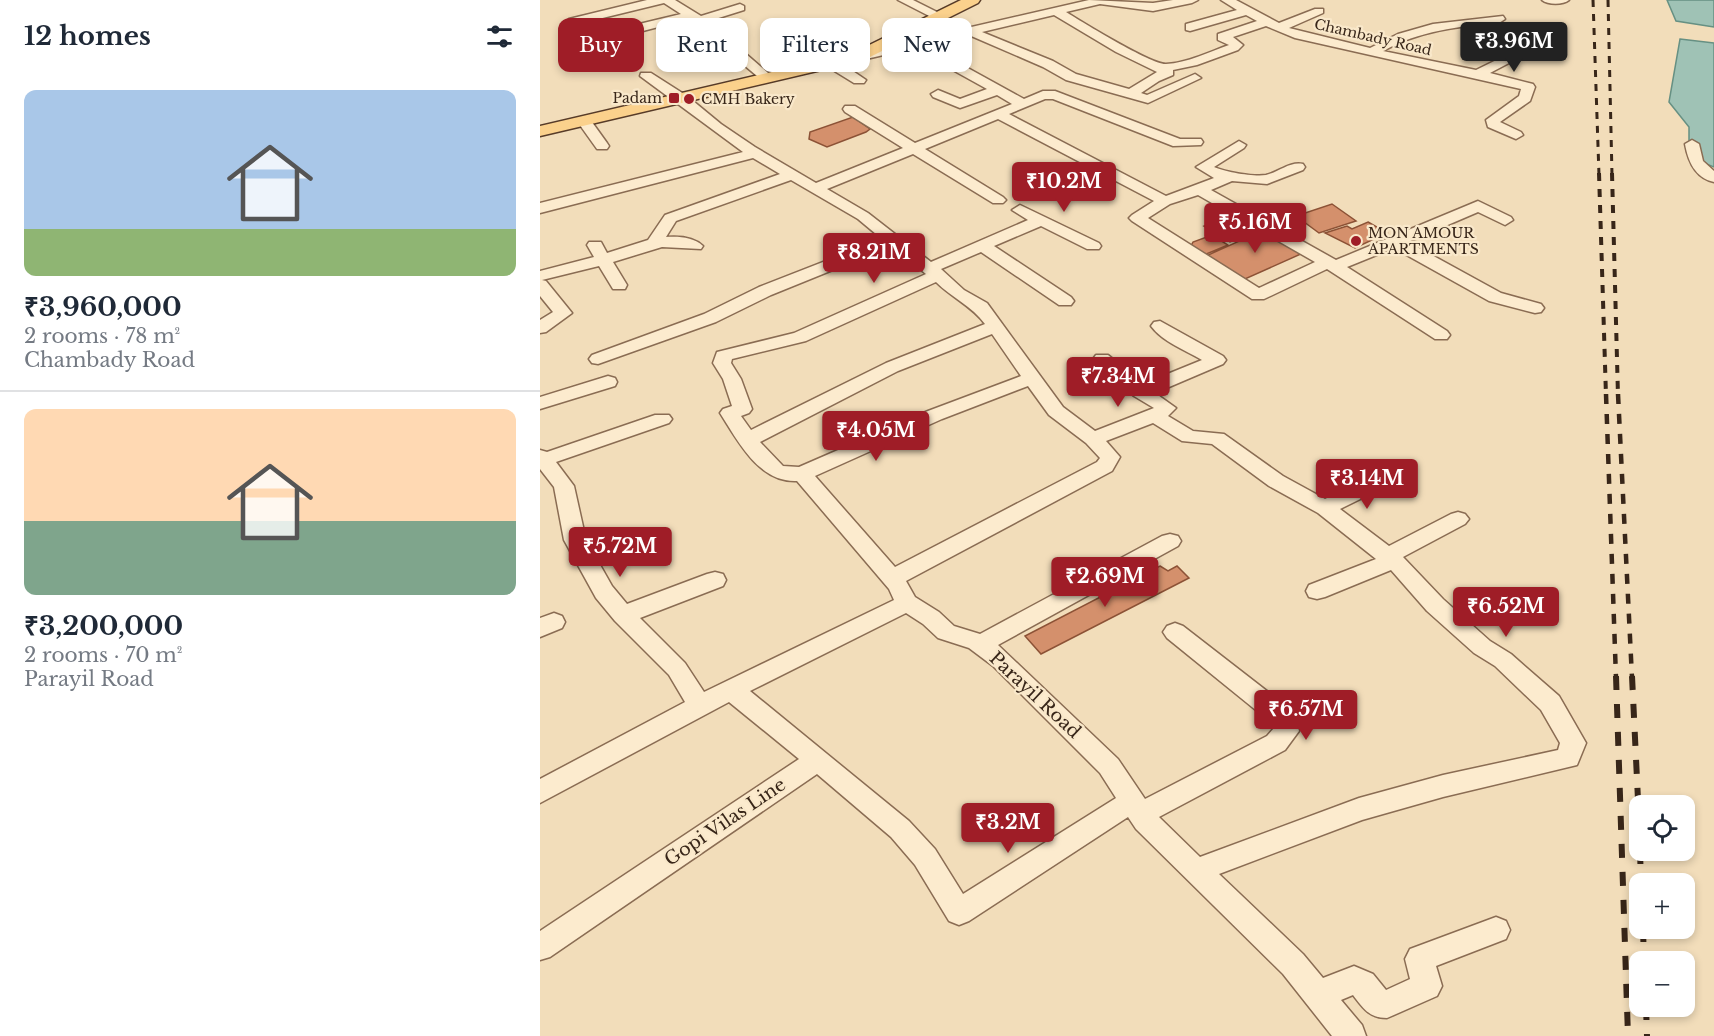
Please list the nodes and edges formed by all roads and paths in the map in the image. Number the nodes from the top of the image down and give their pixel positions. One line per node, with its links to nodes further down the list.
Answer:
1 (661, 0): 15 (street)
2 (667, 0): 14 (street)
3 (904, 0): 13 (street)
4 (973, 0): 13 (main road)
5 (1192, 0): 12 (street)
6 (1227, 0): 10 (street, Chambady Road)
7 (1548, 0): 8 (street)
8 (1563, 0)
9 (740, 8): 14 (street)
10 (1247, 11): 17 (street, Chambady Road); 19 (street)
11 (1319, 11): 17 (street)
12 (1057, 12): 20 (street); 24 (street)
13 (939, 16): 22 (main road)
14 (696, 17): 18 (street); 30 (street)
15 (589, 18)
16 (1499, 19): 23 (street)
17 (1272, 25): 23 (street, Chambady Road); 24 (street)
18 (644, 27)
19 (1190, 27)
20 (972, 32): 35 (street)
21 (1537, 45): 28 (street)
22 (870, 51)
23 (1372, 52): 28 (street, Chambady Road)
24 (1162, 69): 35 (street)
25 (796, 72): 30 (main road)
26 (846, 72): 32 (street)
27 (966, 72): 33 (street)
28 (1478, 74): 42 (street, Chambady Road)
29 (646, 76): 36 (street)
30 (768, 78): 36 (main road)
31 (1195, 78): 35 (street)
32 (859, 80)
33 (998, 90): 34 (street); 37 (street)
34 (938, 94)
35 (1131, 94)
36 (680, 99): 40 (main road); 48 (street)
37 (1023, 104): 39 (street); 43 (street)
38 (850, 109): 47 (street)
39 (998, 114): 47 (street); 56 (street)
40 (584, 121): 41 (main road); 46 (street)
41 (540, 131)
42 (1516, 135)
43 (1196, 142)
44 (1692, 144): 52 (street)
45 (1239, 145): 51 (street)
46 (602, 146)
47 (916, 148): 53 (street); 55 (street)
48 (755, 153): 50 (street); 57 (street)
49 (1299, 167): 51 (street)
50 (793, 174): 53 (street); 63 (street)
51 (1226, 178): 54 (street)
52 (1714, 178)
53 (816, 188): 61 (street)
54 (1199, 190): 56 (street); 68 (street)
55 (998, 200)
56 (1165, 201): 68 (street)
57 (540, 208)
58 (1020, 210): 59 (street)
59 (1042, 220): 65 (street); 66 (street)
60 (1505, 220): 62 (street)
61 (894, 240): 69 (street); 79 (street)
62 (1395, 242): 68 (street); 74 (street)
63 (653, 246): 64 (street); 67 (street)
64 (695, 246)
65 (983, 246): 69 (street); 73 (street)
66 (1093, 246)
67 (599, 253): 70 (street); 72 (street)
68 (1331, 264): 78 (street)
69 (934, 271): 76 (street); 88 (street)
70 (540, 276)
71 (540, 285): 77 (street)
72 (619, 285)
73 (1065, 301)
74 (1535, 308)
75 (1160, 326): 83 (street)
76 (994, 327): 81 (street); 88 (street)
77 (540, 328)
78 (1441, 335)
79 (598, 359)
80 (1102, 359): 83 (street)
81 (1032, 378): 87 (street); 90 (street)
82 (608, 382): 84 (street)
83 (1141, 392): 85 (street)
84 (540, 403)
85 (1155, 416): 87 (street); 92 (street)
86 (662, 419): 89 (street)
87 (1093, 439): 98 (street)
88 (748, 441): 90 (street)
89 (542, 458): 99 (street)
90 (802, 474): 98 (street, Parayil Road)
91 (1392, 475): 92 (street)
92 (1325, 508): 95 (street)
93 (1458, 519): 95 (street)
94 (1170, 541): 101 (street)
95 (1391, 559): 97 (street); 107 (street)
96 (715, 579): 99 (street)
97 (1317, 591)
98 (902, 593): 101 (street, Parayil Road); 102 (street)
99 (623, 615): 103 (street)
100 (1175, 632): 106 (street)
101 (981, 644): 106 (street, Parayil Road)
102 (731, 690): 103 (street); 104 (street)
103 (700, 705): 105 (street)
104 (818, 760): 106 (street); 109 (street, Gopi Vilas Line)
105 (540, 792)
106 (1137, 808): 107 (street, Parayil Road)
107 (1197, 870): 110 (street, Parayil Road)
108 (1496, 930): 110 (street)
109 (540, 947)
110 (1318, 995): 111 (street, Parayil Road)
111 (1351, 1036)

